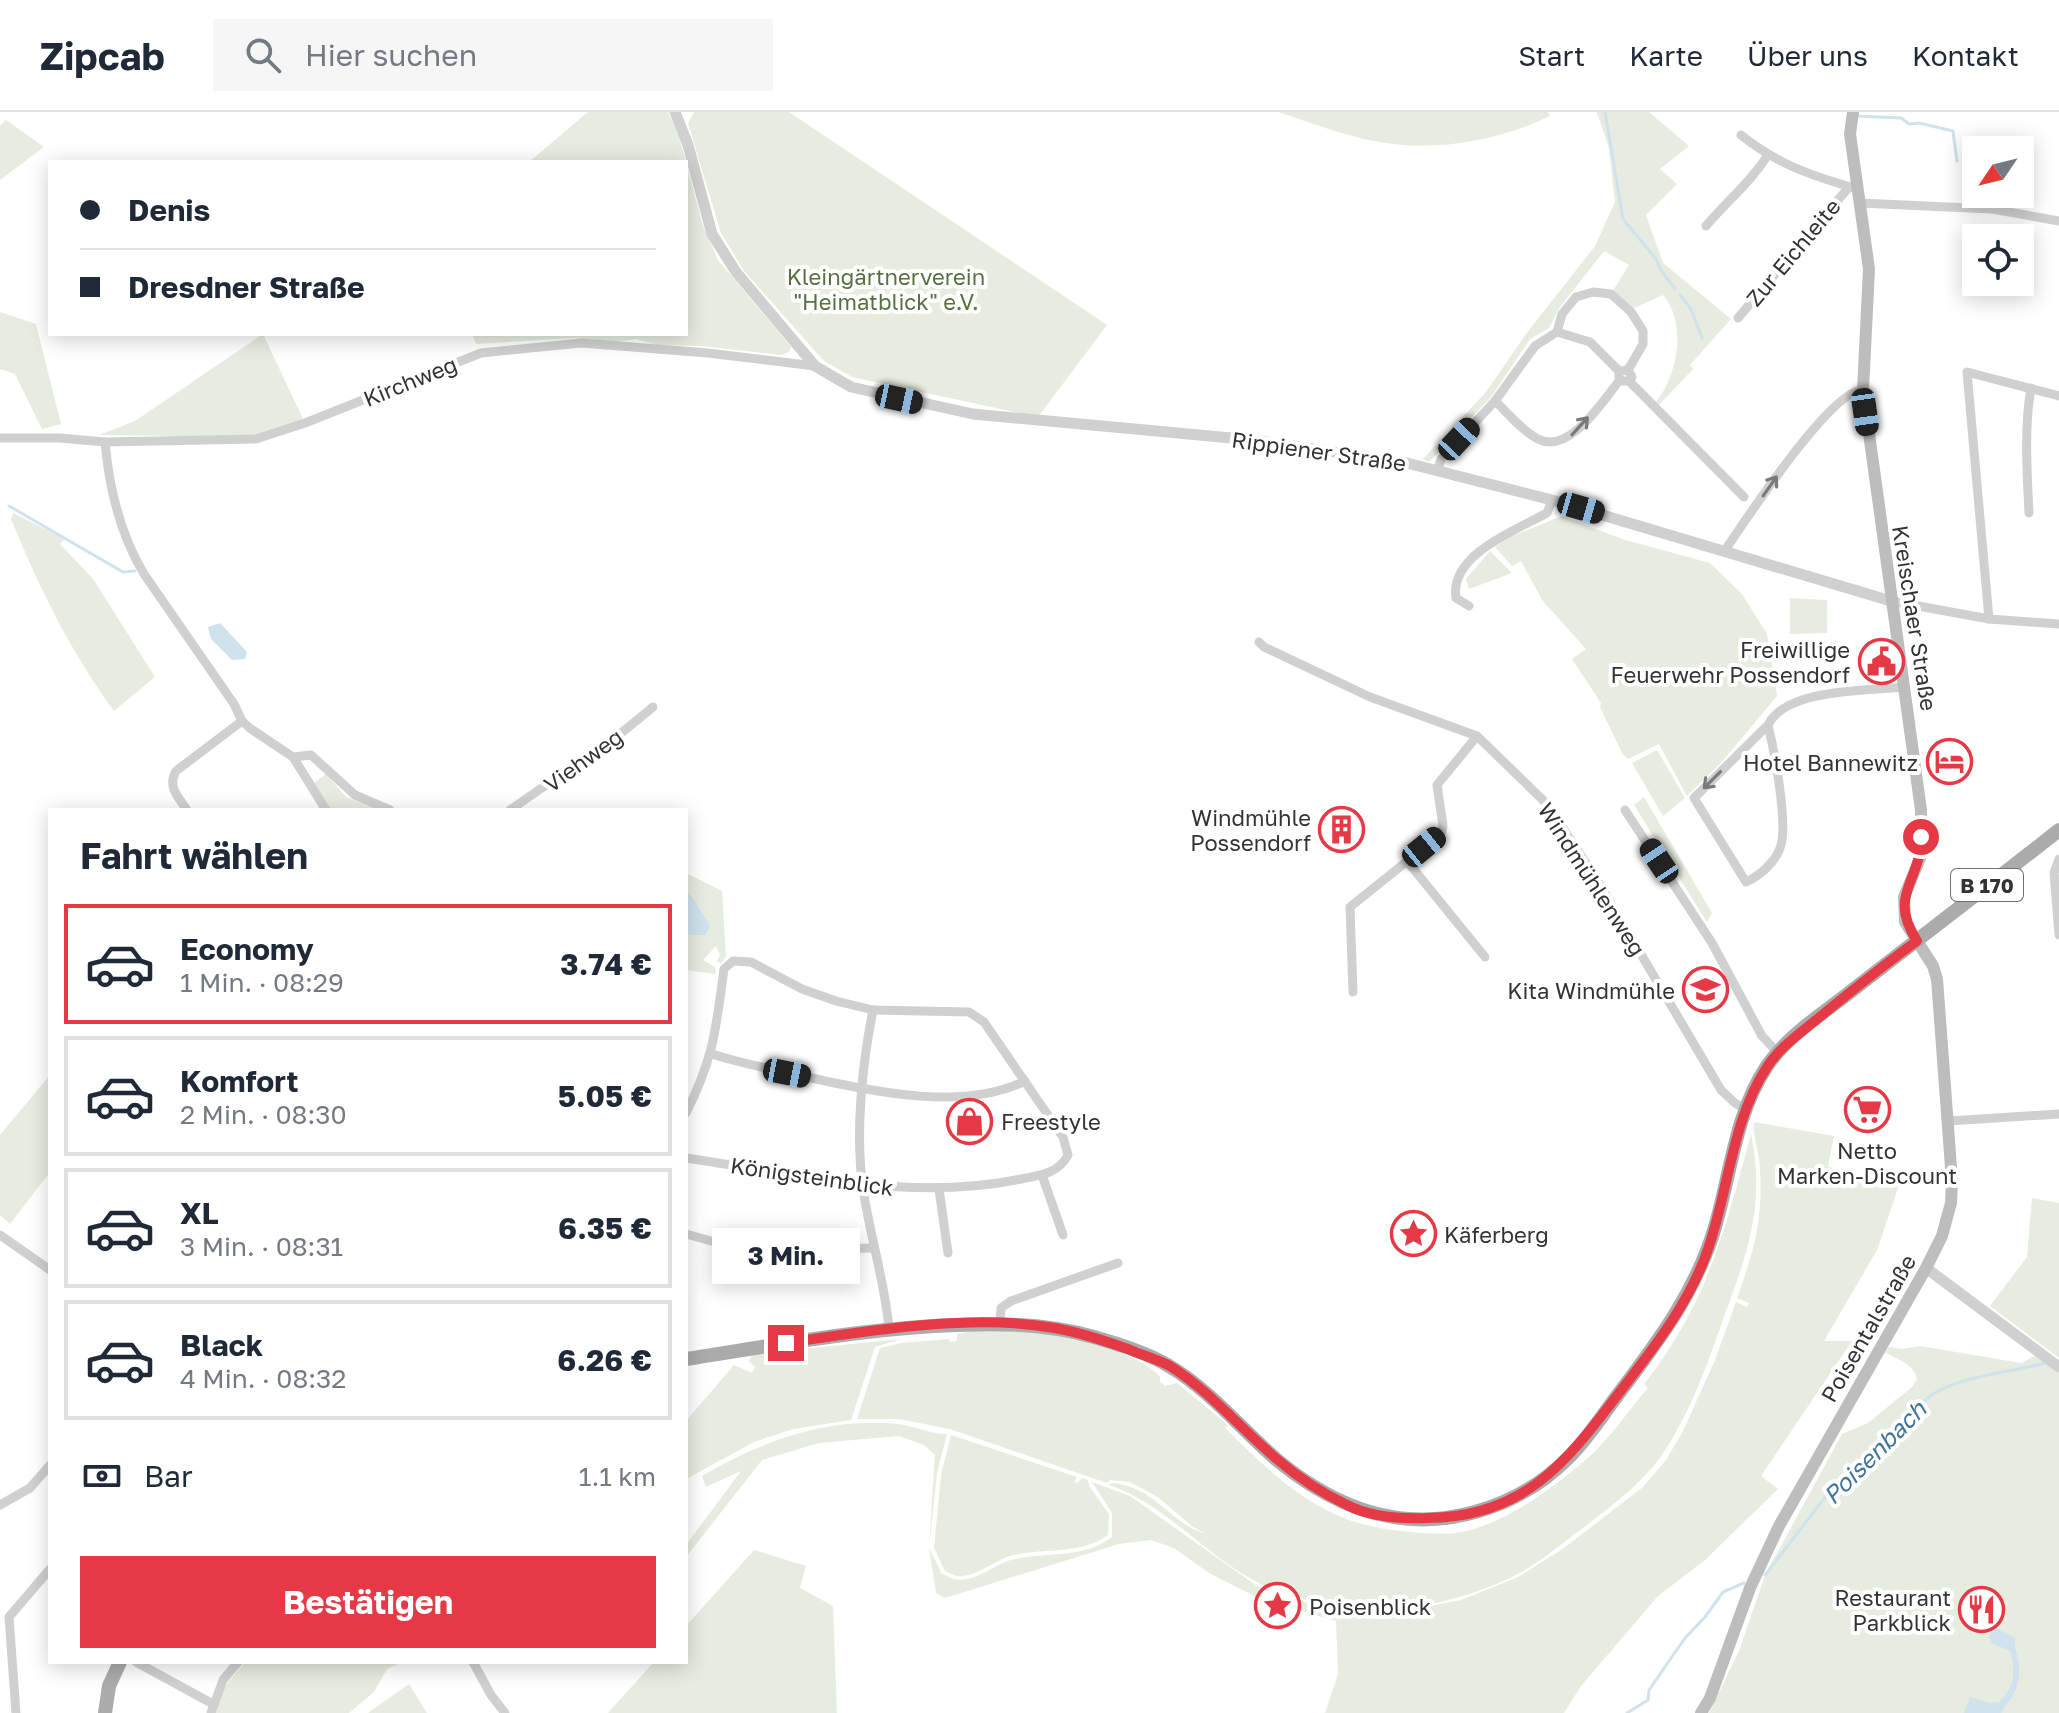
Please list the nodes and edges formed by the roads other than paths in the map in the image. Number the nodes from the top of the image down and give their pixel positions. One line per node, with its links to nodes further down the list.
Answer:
1 (1853, 112): 5 (main road, Kreischaer Straße)
2 (680, 115): 11 (street, Rippiener Straße)
3 (1741, 135): 4 (street, Zur Eichleite)
4 (1767, 156): 5 (street, Zur Eichleite); 8 (street)
5 (1853, 188): 6 (main road, Kreischaer Straße); 9 (street, Zur Eichleite)
6 (1860, 203): 7 (street); 14 (main road, Kreischaer Straße)
7 (2059, 221)
8 (1706, 226)
9 (1738, 318)
10 (1557, 332): 12 (street); 12 (street); 16 (street)
11 (815, 366): 18 (street, Kirchweg); 19 (street, Rippiener Straße)
12 (1624, 376): 16 (street, one-way to 12); 20 (street)
13 (2031, 388): 15 (street); 22 (street); 26 (street)
14 (1863, 390): 23 (street, one-way to 14); 24 (main road, Kreischaer Straße)
15 (2059, 396)
16 (1495, 401): 19 (street)
17 (0, 438): 18 (street, Kirchweg)
18 (105, 442): 31 (street)
19 (1438, 469): 21 (street, Rippiener Straße)
20 (1744, 497)
21 (1552, 500): 23 (street, Rippiener Straße); 25 (street)
22 (2029, 513)
23 (1725, 550): 24 (street, Rippiener Straße)
24 (1891, 601): 26 (street, Rippiener Straße); 29 (main road, Kreischaer Straße)
25 (1469, 606)
26 (1989, 619): 27 (street, Rippiener Straße)
27 (2059, 624)
28 (1259, 642): 33 (street, Windmühlenweg)
29 (1905, 687): 32 (street); 44 (main road, Kreischaer Straße)
30 (653, 707): 38 (street, Viehweg)
31 (242, 721): 34 (street); 35 (street)
32 (1768, 725): 32 (street, one-way to 32)
33 (1477, 736): 42 (street); 53 (street, Windmühlenweg)
34 (293, 757): 36 (street); 37 (street)
35 (186, 808)
36 (325, 808)
37 (385, 808)
38 (513, 808)
39 (1625, 810): 48 (street)
40 (2059, 830): 44 (main road, B 170)
41 (2059, 859): 43 (street)
42 (1407, 861): 45 (street); 46 (street)
43 (2059, 935)
44 (1917, 941): 48 (main road, B 170); 55 (main road, Poisentalstraße)
45 (1485, 957)
46 (1353, 992)
47 (873, 1010): 49 (street); 50 (street); 51 (street)
48 (1778, 1053): 53 (main road, B 170)
49 (712, 1054): 51 (street); 52 (street)
50 (1025, 1081): 51 (street); 57 (street)
51 (864, 1089): 58 (street)
52 (688, 1108)
53 (1745, 1109): 68 (main road, B 170)
54 (2059, 1114): 55 (street)
55 (1949, 1121): 66 (main road, Poisentalstraße)
56 (688, 1158): 58 (street, Königsteinblick)
57 (1042, 1175): 59 (street, Königsteinblick); 62 (street)
58 (863, 1184): 59 (street, Königsteinblick); 63 (street)
59 (939, 1189): 64 (street)
60 (0, 1235): 67 (street)
61 (688, 1235): 63 (street)
62 (1063, 1235)
63 (873, 1248): 69 (street)
64 (948, 1253)
65 (1118, 1263): 68 (street)
66 (1926, 1268): 71 (street); 83 (main road, Poisentalstraße)
67 (48, 1269)
68 (1000, 1323): 69 (main road, B 170)
69 (889, 1329): 70 (main road, B 170)
70 (688, 1359)
71 (2058, 1366)
72 (48, 1467): 73 (street)
73 (0, 1505)
74 (48, 1571): 80 (street)
75 (119, 1664): 81 (main road)
76 (139, 1664): 79 (street)
77 (236, 1664): 79 (street)
78 (474, 1664): 82 (street)
79 (212, 1709)
80 (16, 1713)
81 (105, 1713)
82 (505, 1713)
83 (1701, 1713)

